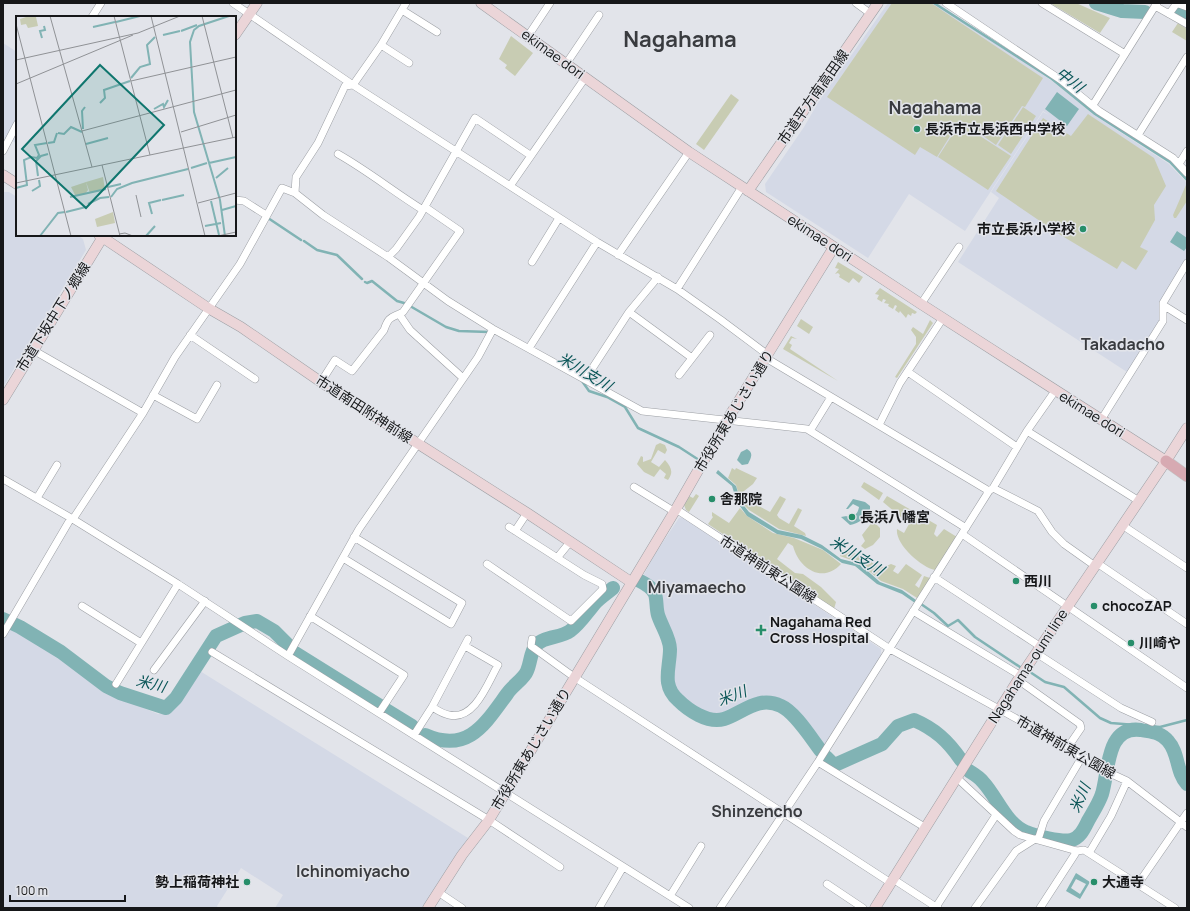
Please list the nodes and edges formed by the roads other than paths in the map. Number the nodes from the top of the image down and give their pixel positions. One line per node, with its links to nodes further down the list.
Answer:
1 (102, 3): 19 (street)
2 (233, 3): 15 (street)
3 (257, 3): 15 (street)
4 (406, 3): 14 (street)
5 (481, 3): 23 (street, ekimae dori)
6 (550, 3): 23 (street)
7 (856, 3): 16 (street)
8 (878, 3): 16 (street, 市道平方南高田線)
9 (946, 3): 31 (street)
10 (1042, 3): 25 (street)
11 (1156, 4): 17 (street); 25 (street)
12 (1176, 4): 13 (street); 17 (street)
13 (1187, 7)
14 (402, 10): 21 (street); 24 (street)
15 (250, 14): 22 (street); 30 (street)
16 (871, 14): 45 (street, 市道平方南高田線)
17 (1169, 14): 20 (street)
18 (599, 15): 28 (street)
19 (93, 16)
20 (1187, 24)
21 (437, 32)
22 (236, 35)
23 (528, 36): 28 (street, ekimae dori)
24 (380, 45): 27 (street); 30 (street)
25 (1125, 54): 31 (street)
26 (1187, 57): 33 (street)
27 (409, 63)
28 (566, 64): 29 (street, ekimae dori)
29 (585, 78): 37 (street, ekimae dori); 39 (street)
30 (353, 85): 36 (street); 46 (street)
31 (1093, 105): 33 (street)
32 (16, 126): 34 (street)
33 (1138, 135): 40 (street)
34 (3, 151)
35 (1187, 151): 40 (street)
36 (456, 152): 39 (street); 44 (street); 48 (street)
37 (689, 152): 45 (street, ekimae dori); 55 (street)
38 (338, 154): 48 (street)
39 (530, 155): 44 (street)
40 (1179, 164): 41 (street)
41 (1187, 173)
42 (3, 175): 43 (street)
43 (16, 183)
44 (510, 186): 50 (street)
45 (745, 189): 53 (street, ekimae dori); 61 (street)
46 (295, 193): 49 (street); 56 (street)
47 (236, 200): 49 (street)
48 (424, 209): 56 (street); 60 (street)
49 (266, 215): 64 (street)
50 (559, 218): 52 (street); 57 (street)
51 (102, 236): 64 (street, 市道南田附神前線); 73 (street, 市道下坂中下ノ郷線)
52 (597, 242): 55 (street); 72 (street)
53 (834, 247): 62 (street, ekimae dori); 74 (street, 市役所東あじさい通り)
54 (959, 247): 62 (street)
55 (618, 255): 59 (street)
56 (388, 257): 60 (street)
57 (532, 262)
58 (1187, 263): 63 (street)
59 (658, 277): 61 (street); 65 (street)
60 (424, 283): 66 (street); 69 (street)
61 (677, 289): 74 (street)
62 (921, 304): 67 (street, ekimae dori)
63 (1162, 305): 68 (street); 89 (street)
64 (208, 308): 70 (street); 81 (street, 市道南田附神前線)
65 (629, 312): 75 (street); 79 (street)
66 (399, 314): 78 (street); 81 (street)
67 (943, 318): 76 (street); 83 (street, ekimae dori)
68 (1187, 320)
69 (492, 329): 72 (street); 78 (street)
70 (190, 335): 80 (street); 84 (street)
71 (710, 335): 75 (street)
72 (529, 348): 79 (street)
73 (33, 350): 86 (street, 市道下坂中下ノ郷線); 87 (street)
74 (767, 357): 85 (street); 88 (street, 市役所東あじさい通り)
75 (692, 358): 77 (street)
76 (908, 372): 90 (street); 95 (street)
77 (679, 375)
78 (463, 378): 94 (street)
79 (586, 378): 88 (street)
80 (255, 379)
81 (321, 382): 94 (street, 市道南田附神前線)
82 (217, 385): 84 (street)
83 (1055, 391): 89 (street, ekimae dori); 93 (street)
84 (153, 395): 87 (street)
85 (831, 397): 90 (street); 92 (street)
86 (3, 400)
87 (142, 413): 106 (street)
88 (727, 420): 92 (street); 104 (street, 市役所東あじさい通り)
89 (1101, 420): 96 (street, ekimae dori)
90 (879, 425): 101 (street)
91 (1187, 428): 96 (street, Nagahama-oumi line)
92 (810, 431): 108 (street)
93 (1027, 431): 95 (street); 103 (street)
94 (418, 444): 105 (street, 市道南田附神前線); 109 (street)
95 (1017, 446): 101 (street)
96 (1166, 461): 98 (main road); 103 (street, Nagahama-oumi line)
97 (57, 465): 102 (street)
98 (1187, 476)
99 (3, 479): 102 (street)
100 (634, 486): 104 (street, 市道神前東公園線)
101 (990, 489): 108 (street); 114 (street)
102 (37, 498): 106 (street)
103 (1138, 501): 107 (street, Nagahama-oumi line)
104 (675, 510): 117 (street, 市役所東あじさい通り); 117 (street); 130 (street, 市道神前東公園線)
105 (527, 513): 110 (street, 市道南田附神前線); 112 (street)
106 (72, 519): 118 (street); 125 (street)
107 (1122, 526): 114 (street, Nagahama-oumi line); 115 (street)
108 (964, 531): 116 (street); 121 (street)
109 (354, 536): 111 (street); 111 (street)
110 (570, 542): 112 (street); 117 (street, 市道南田附神前線)
111 (343, 558): 123 (street)
112 (557, 558): 113 (street)
113 (487, 564)
114 (1096, 564): 121 (street, Nagahama-oumi line); 124 (street)
115 (1187, 568)
116 (934, 577): 122 (street); 131 (street)
117 (627, 579): 135 (street, 市役所東あじさい通り)
118 (178, 584): 119 (street); 127 (street)
119 (205, 601): 133 (street); 134 (street)
120 (82, 606): 127 (street)
121 (1068, 606): 131 (street, Nagahama-oumi line); 138 (street)
122 (913, 611): 130 (street); 136 (street)
123 (310, 616): 133 (street); 141 (street)
124 (1187, 624)
125 (3, 634)
126 (468, 639): 129 (street)
127 (141, 643): 137 (street)
128 (533, 645): 135 (street)
129 (465, 646): 139 (street); 139 (street)
130 (890, 649): 140 (street, 市道神前東公園線); 146 (street)
131 (1038, 650): 136 (street, Nagahama-oumi line); 142 (street)
132 (212, 652): 153 (street)
133 (288, 656): 141 (street)
134 (154, 670)
135 (574, 677): 149 (street, 市役所東あじさい通り); 150 (street)
136 (1019, 678): 140 (street, Nagahama-oumi line); 144 (street)
137 (116, 684)
138 (1187, 688)
139 (432, 707): 143 (street)
140 (999, 709): 144 (street, 市道神前東公園線); 147 (street, Nagahama-oumi line)
141 (379, 713): 143 (street)
142 (1152, 722)
143 (414, 735): 149 (street)
144 (1068, 747): 145 (street, 市道神前東公園線)
145 (1082, 757): 148 (street, 市道神前東公園線); 157 (street)
146 (818, 762): 150 (street); 156 (street)
147 (957, 778): 152 (street); 156 (street, Nagahama-oumi line)
148 (1127, 781): 154 (street, 市道神前東公園線); 160 (street)
149 (505, 793): 153 (street, 市役所東あじさい通り); 162 (street)
150 (784, 812): 163 (street); 172 (street)
151 (1187, 813): 154 (street)
152 (996, 815): 157 (street); 175 (street)
153 (489, 820): 161 (street); 166 (street, 市役所東あじさい通り)
154 (1180, 822): 155 (street, 市道神前東公園線); 165 (street)
155 (1187, 827)
156 (926, 828): 163 (street, Nagahama-oumi line)
157 (1038, 836): 159 (street); 176 (street)
158 (701, 846): 167 (street)
159 (1077, 851): 160 (street); 177 (street)
160 (1089, 853): 165 (street)
161 (560, 867)
162 (623, 867): 167 (street); 170 (street)
163 (892, 881): 174 (street, Nagahama-oumi line); 175 (street)
164 (827, 884): 173 (street)
165 (1138, 884): 178 (street)
166 (438, 892): 168 (street, 市役所東あじさい通り); 169 (street)
167 (670, 896): 171 (street)
168 (428, 908)
169 (462, 908)
170 (599, 908)
171 (688, 908)
172 (720, 908)
173 (863, 908)
174 (875, 908)
175 (937, 908)
176 (975, 908)
177 (1040, 908)
178 (1175, 908)

